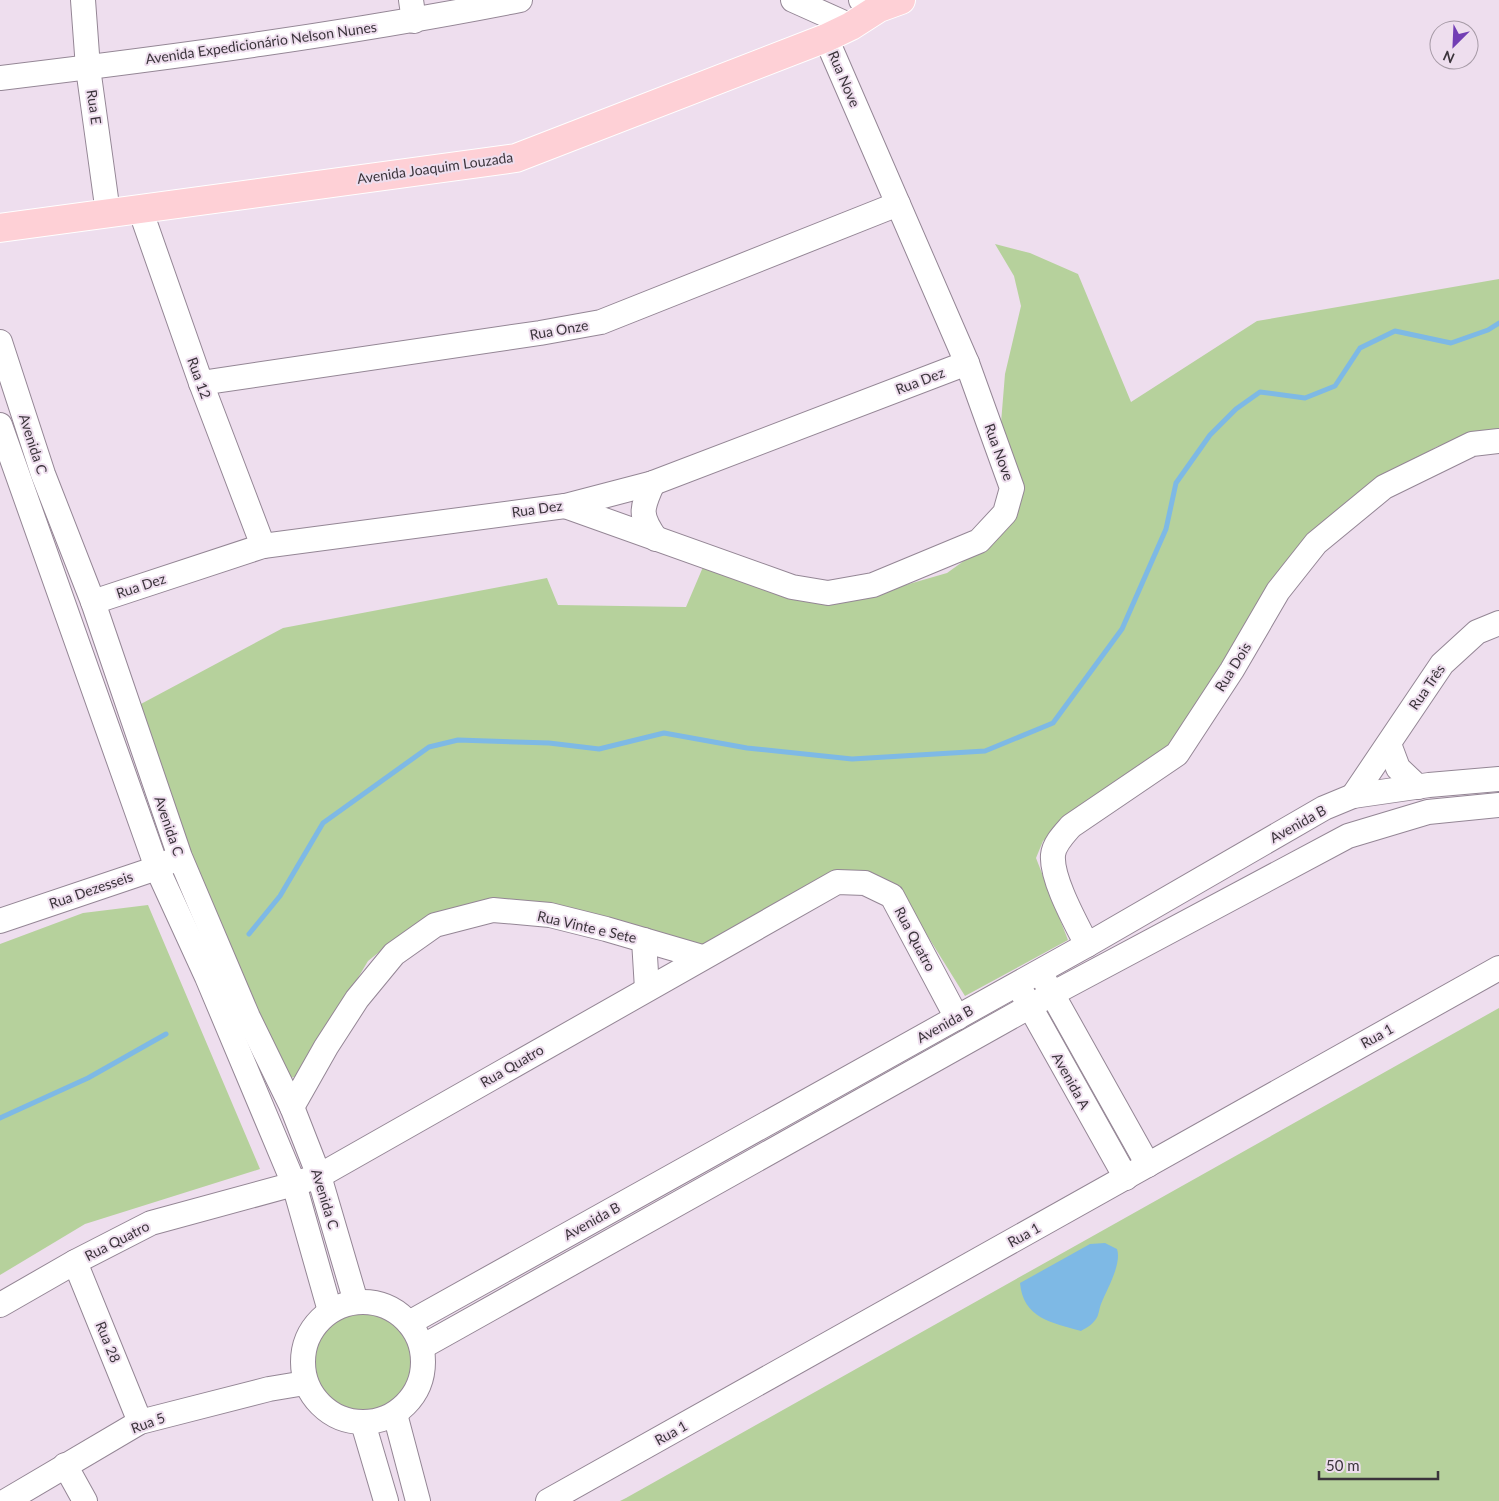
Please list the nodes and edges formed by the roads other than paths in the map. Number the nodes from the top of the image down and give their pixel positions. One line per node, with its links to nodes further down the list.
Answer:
1 (83, 0): 8 (street, Rua E)
2 (520, 0): 5 (street, Avenida Expedicionário Nelson Nunes)
3 (793, 0): 6 (street)
4 (880, 3): 6 (main road, Avenida Joaquim Louzada)
5 (412, 10): 8 (street, Avenida Expedicionário Nelson Nunes)
6 (851, 26): 7 (main road, Avenida Joaquim Louzada)
7 (826, 38): 10 (street, Rua Nove); 11 (main road, Avenida Joaquim Louzada)
8 (88, 68): 9 (street, Avenida Expedicionário Nelson Nunes); 12 (street, Rua E)
9 (0, 78)
10 (898, 204): 15 (street, Rua Nove); 16 (street, Rua Onze)
11 (140, 210): 12 (main road, Avenida Joaquim Louzada); 16 (street, Rua 12)
12 (108, 213): 13 (main road, Avenida Joaquim Louzada)
13 (0, 228)
14 (0, 342): 19 (street, Avenida C)
15 (967, 363): 21 (street, Rua Dez); 23 (street, Rua Nove)
16 (201, 383): 24 (street, Rua 12)
17 (0, 425): 20 (street, Avenida C)
18 (1499, 441): 36 (street, Rua Dois)
19 (43, 474): 20 (street); 25 (street, Avenida C)
20 (10, 480): 33 (street, Avenida C)
21 (654, 483): 22 (street, Rua Dez); 23 (street)
22 (565, 506): 23 (street, Rua Nove); 24 (street, Rua Dez)
23 (656, 539)
24 (263, 546): 25 (street, Rua Dez)
25 (93, 602): 32 (street, Avenida C)
26 (1499, 624): 27 (street, Rua Três)
27 (1389, 744): 29 (street); 30 (street, Rua Três)
28 (1499, 780): 29 (street, Avenida B)
29 (1418, 787): 30 (street, Avenida B)
30 (1353, 796): 36 (street, Avenida B)
31 (1499, 806): 42 (street, Avenida B)
32 (180, 857): 33 (street, Rua Dezesseis); 45 (street, Avenida C)
33 (157, 868): 34 (street, Rua Dezesseis); 49 (street, Avenida C)
34 (0, 921)
35 (644, 940): 37 (street, Rua Vinte e Sete); 41 (street); 45 (street, Rua Vinte e Sete)
36 (1086, 945): 39 (street, Avenida B)
37 (702, 958): 41 (street, Rua Quatro); 44 (street, Rua Quatro)
38 (1499, 968): 46 (street, Rua 1)
39 (1040, 971): 40 (street, Avenida B); 42 (street, Avenida A)
40 (1017, 984): 43 (street, Avenida A); 44 (street, Avenida B)
41 (647, 989): 47 (street, Rua Quatro)
42 (1052, 994): 43 (street, Avenida B); 46 (street, Avenida A)
43 (1029, 1007): 48 (street, Avenida A); 55 (street, Avenida B)
44 (957, 1018): 54 (street, Avenida B)
45 (292, 1107): 47 (street, Avenida C)
46 (1148, 1165): 48 (street, Rua 1)
47 (319, 1176): 49 (street, Rua Quatro); 51 (street, Avenida C)
48 (1126, 1178): 65 (street, Rua 1)
49 (294, 1184): 50 (street, Rua Quatro); 53 (street, Avenida C)
50 (75, 1262): 52 (street, Rua Quatro); 58 (street, Rua 28)
51 (356, 1302): 53 (street); 54 (street)
52 (0, 1305)
53 (330, 1311): 56 (street)
54 (409, 1323): 55 (street)
55 (422, 1347): 57 (street)
56 (305, 1383): 58 (street, Rua 5); 59 (street)
57 (395, 1414): 59 (street); 64 (street)
58 (140, 1422): 60 (street, Rua 5)
59 (363, 1423): 63 (street)
60 (66, 1465): 61 (street, Rua 5); 62 (street)
61 (6, 1501)
62 (85, 1501)
63 (386, 1501)
64 (418, 1501)
65 (548, 1501)

